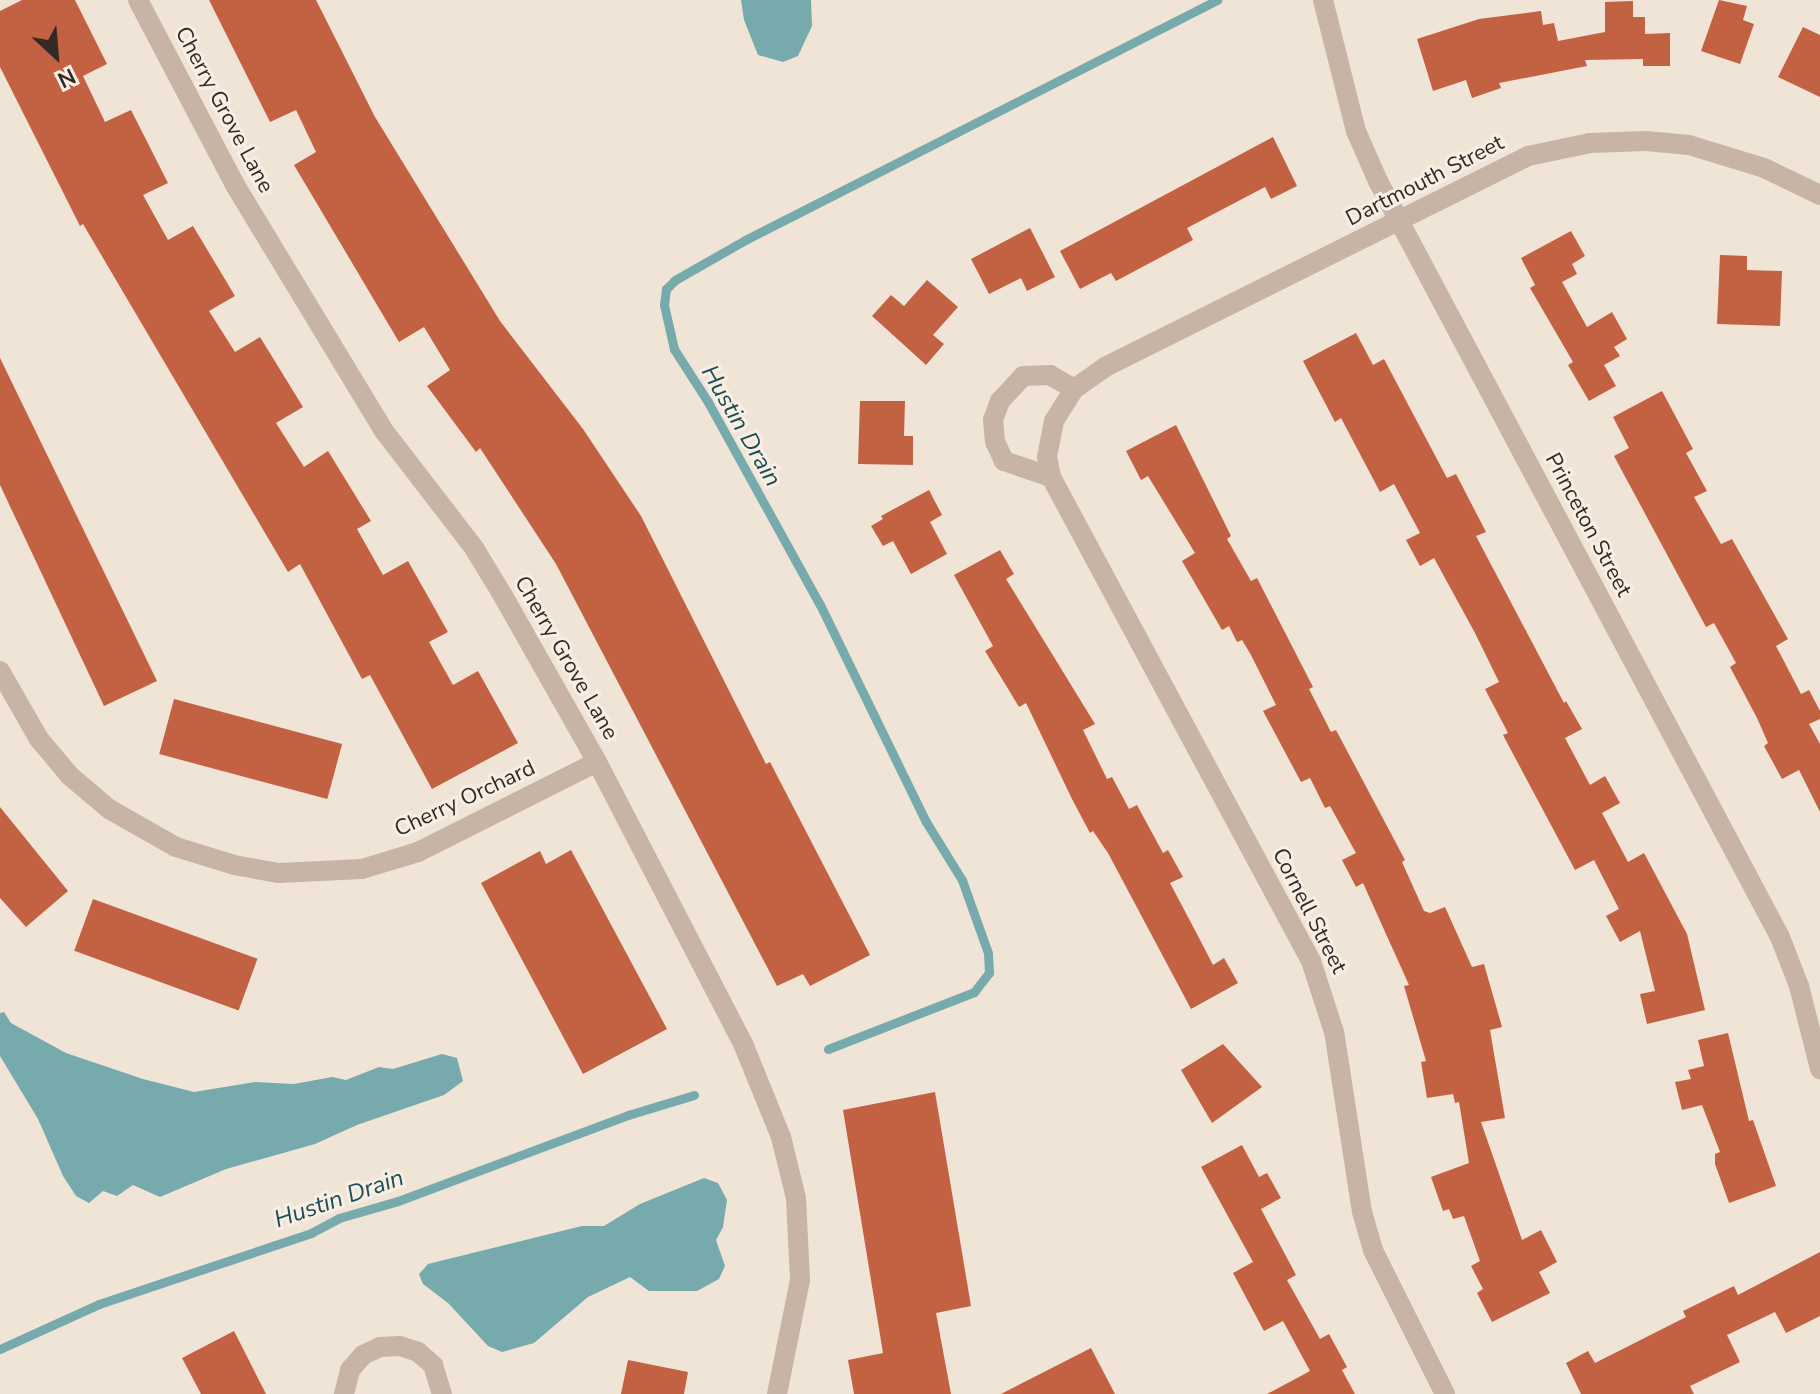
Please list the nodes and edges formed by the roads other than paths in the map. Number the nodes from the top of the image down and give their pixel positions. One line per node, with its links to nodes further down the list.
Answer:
1 (138, 0): 9 (street, Cherry Grove Lane)
2 (1323, 0): 4 (street, Princeton Street)
3 (1820, 195): 4 (street, Dartmouth Street)
4 (1398, 221): 5 (street, Dartmouth Street); 10 (street, Princeton Street)
5 (1074, 389): 6 (street, Dartmouth Street); 7 (street)
6 (1054, 421): 7 (street, Cornell Street)
7 (1051, 477): 14 (street, Cornell Street)
8 (0, 671): 9 (street, Cherry Orchard)
9 (597, 762): 13 (street, Cherry Grove Lane)
10 (1820, 1069)
11 (344, 1394): 12 (street)
12 (442, 1394)
13 (777, 1394)
14 (1445, 1394)

